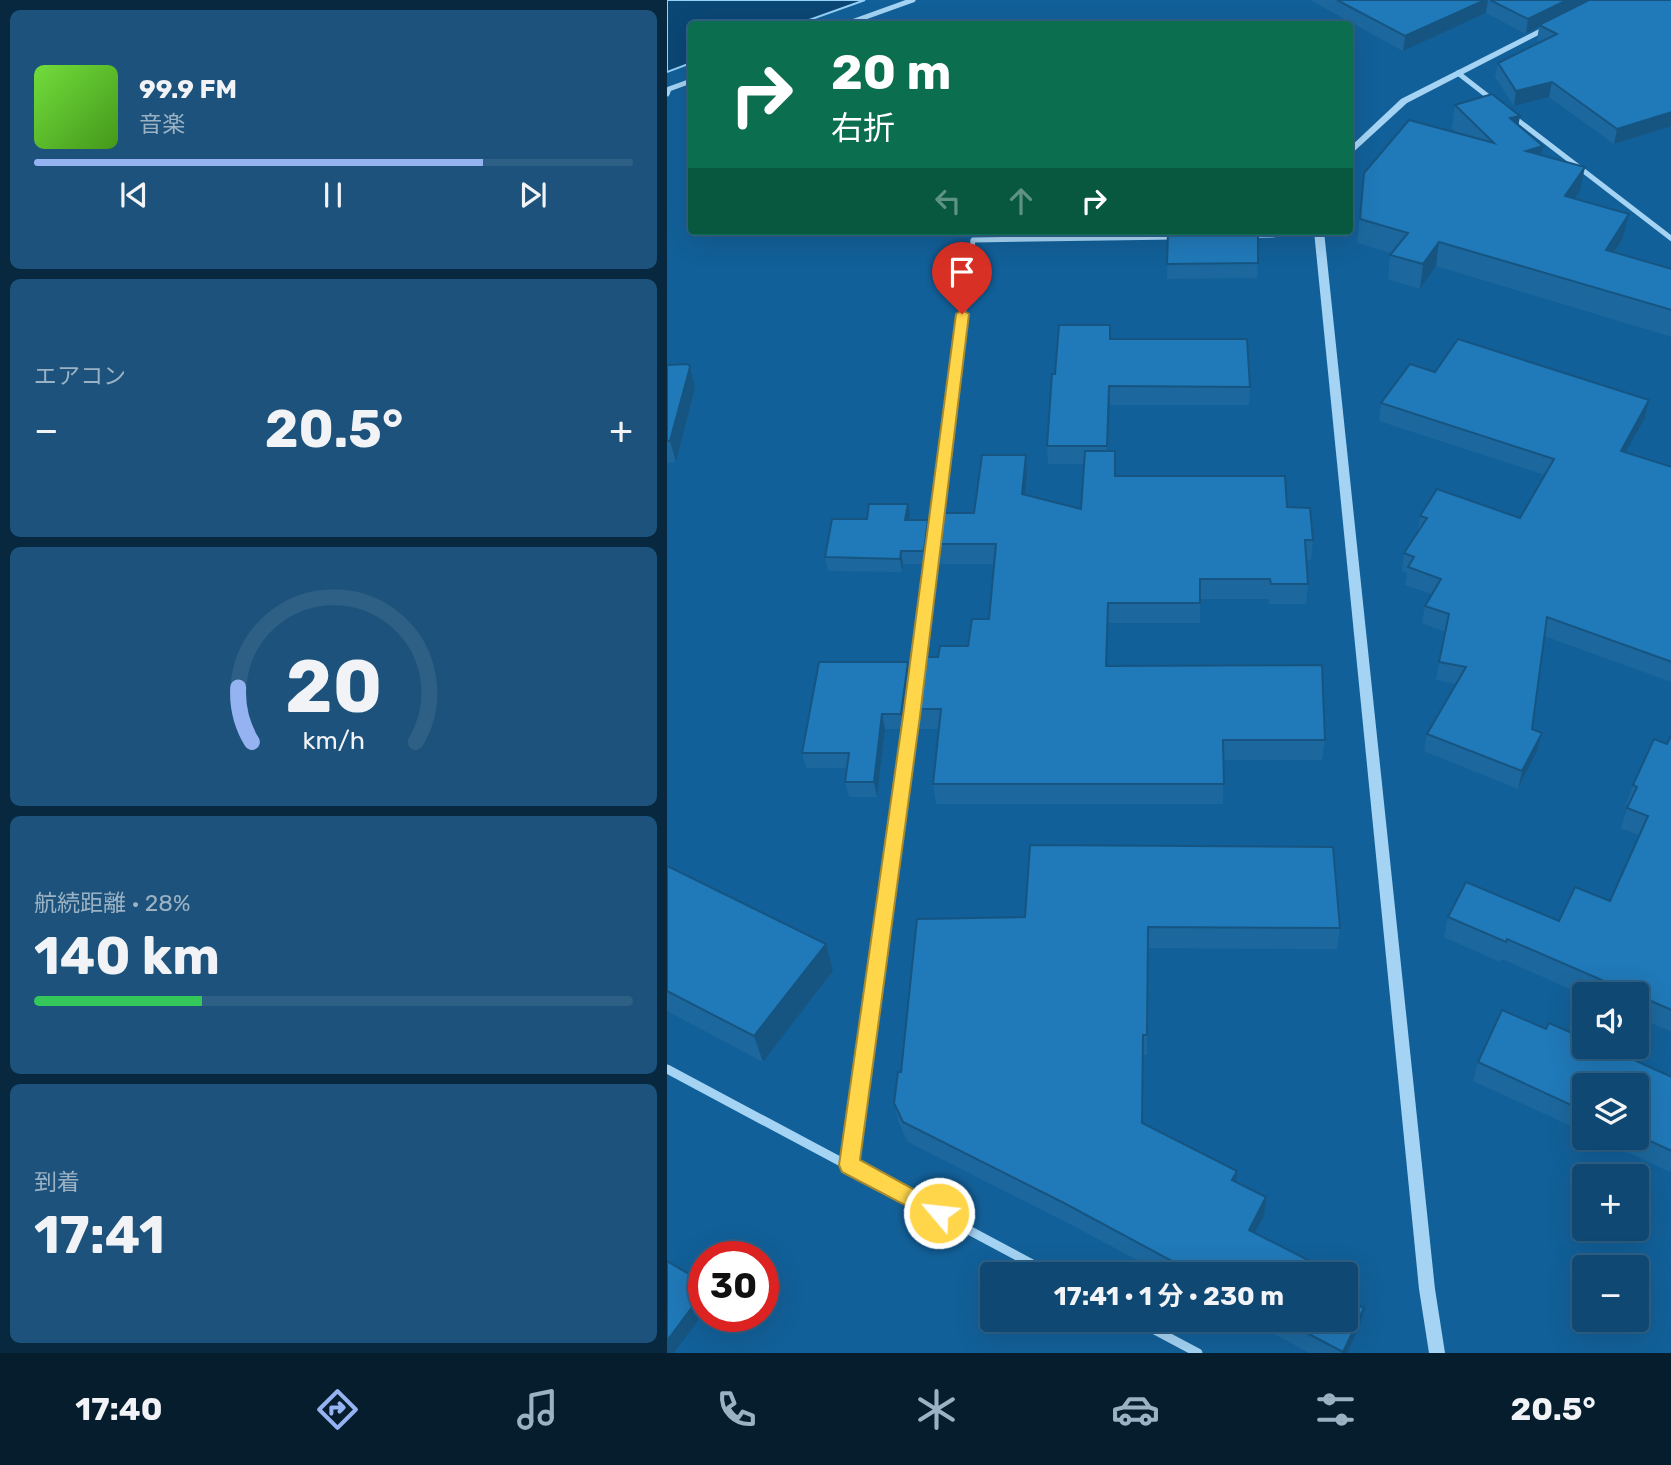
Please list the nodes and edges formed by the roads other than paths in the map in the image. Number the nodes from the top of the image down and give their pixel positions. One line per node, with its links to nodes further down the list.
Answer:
1 (913, 0): 2 (street)
2 (854, 21)
3 (1561, 21): 4 (street)
4 (1458, 73): 7 (street); 10 (street)
5 (688, 82): 6 (street)
6 (667, 94)
7 (1353, 149)
8 (1278, 235): 12 (street)
9 (1319, 235): 16 (street)
10 (1671, 239)
11 (667, 1069): 12 (street)
12 (849, 1165): 13 (street)
13 (1029, 1262)
14 (1158, 1332): 15 (street)
15 (1198, 1353)
16 (1437, 1353)

